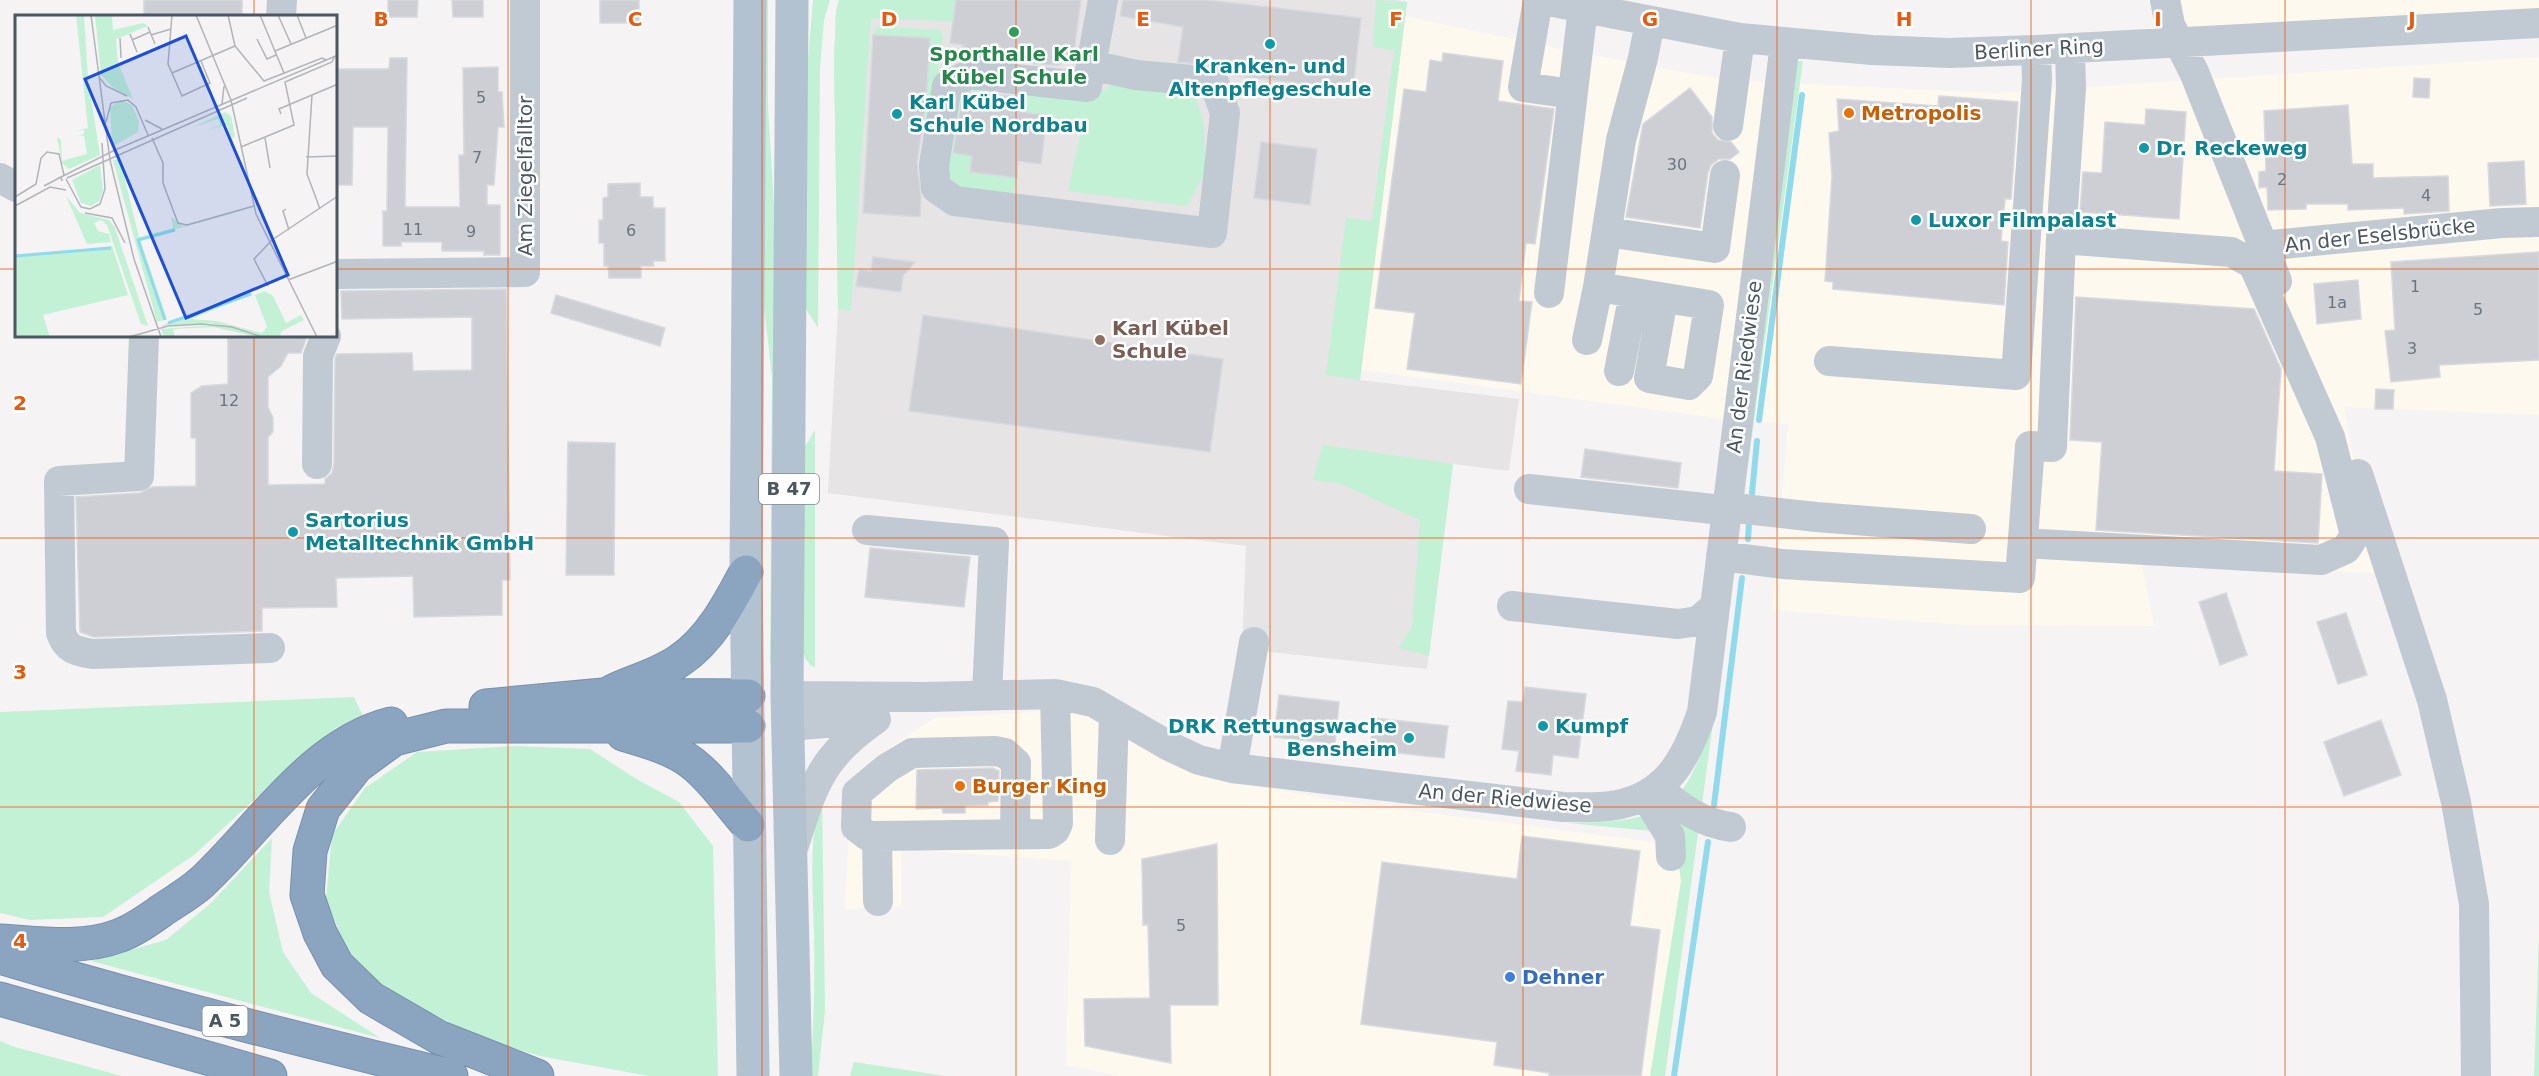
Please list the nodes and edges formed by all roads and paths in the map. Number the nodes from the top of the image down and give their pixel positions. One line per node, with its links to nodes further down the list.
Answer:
1 (282, 0): 9 (street)
2 (525, 0): 27 (street, Am Ziegelfalltor)
3 (750, 0): 44 (main road, B 47)
4 (792, 0): 54 (main road, B 47)
5 (1103, 0): 17 (street)
6 (1547, 0): 8 (street, Berliner Ring); 18 (street)
7 (2165, 0): 13 (street, An der Eselsbrücke)
8 (1583, 8): 10 (street, Berliner Ring); 18 (street)
9 (281, 15)
10 (1650, 22): 12 (street, Berliner Ring); 24 (street)
11 (2539, 23): 13 (street, Berliner Ring)
12 (1740, 38): 14 (street, Berliner Ring); 19 (street)
13 (2179, 41): 15 (street, Berliner Ring); 26 (street, An der Eselsbrücke)
14 (1785, 43): 16 (street, Berliner Ring); 39 (street, An der Riedwiese)
15 (2070, 48): 16 (street, Berliner Ring); 25 (street)
16 (2036, 50): 35 (street)
17 (1091, 65): 17 (street)
18 (1572, 94): 29 (street)
19 (1728, 126)
20 (1725, 175): 24 (street)
21 (0, 178): 22 (street)
22 (15, 186)
23 (2539, 222): 26 (street, An der Eselsbrücke)
24 (1607, 232): 28 (street)
25 (2061, 239): 42 (street); 42 (street)
26 (2261, 246): 75 (street)
27 (338, 274)
28 (1598, 287): 30 (street); 34 (street)
29 (1549, 292)
30 (1634, 293): 31 (street); 36 (street)
31 (1663, 297)
32 (144, 338): 48 (street)
33 (325, 338): 37 (street)
34 (1587, 340)
35 (1829, 361)
36 (1619, 371)
37 (317, 464)
38 (1529, 489): 39 (street)
39 (1726, 507): 40 (street); 43 (street, An der Riedwiese)
40 (1971, 529)
41 (867, 530): 50 (street)
42 (2023, 543): 43 (street)
43 (1721, 556): 46 (street, An der Riedwiese)
44 (746, 572): 52 (highway); 53 (main road, B 47)
45 (1512, 606): 46 (street)
46 (1714, 607): 58 (street, An der Riedwiese)
47 (1254, 642): 57 (street)
48 (270, 648)
49 (1055, 694): 50 (street, An der Riedwiese); 55 (street, An der Riedwiese); 61 (street)
50 (987, 695): 51 (street, An der Riedwiese)
51 (927, 697): 54 (street, An der Riedwiese); 56 (street, An der Riedwiese)
52 (599, 711): 53 (highway); 59 (highway); 67 (highway); 72 (highway)
53 (748, 711): 54 (main road); 59 (main road, B 47)
54 (788, 711): 56 (street, An der Riedwiese); 64 (main road, B 47)
55 (1114, 714): 57 (street, An der Riedwiese); 63 (street)
56 (876, 719): 64 (street, An der Riedwiese)
57 (1232, 768): 58 (street, An der Riedwiese)
58 (1651, 792): 60 (street); 65 (street)
59 (748, 825): 73 (main road, B 47)
60 (1731, 827)
61 (1015, 834): 62 (street); 62 (street)
62 (876, 836): 66 (street)
63 (1110, 840)
64 (790, 856): 74 (main road, B 47)
65 (1671, 856)
66 (878, 901)
67 (0, 941)
68 (0, 957): 71 (highway, A 5)
69 (0, 999): 70 (highway, A 5)
70 (270, 1076)
71 (451, 1076)
72 (537, 1076)
73 (753, 1076)
74 (796, 1076)
75 (2476, 1076)

